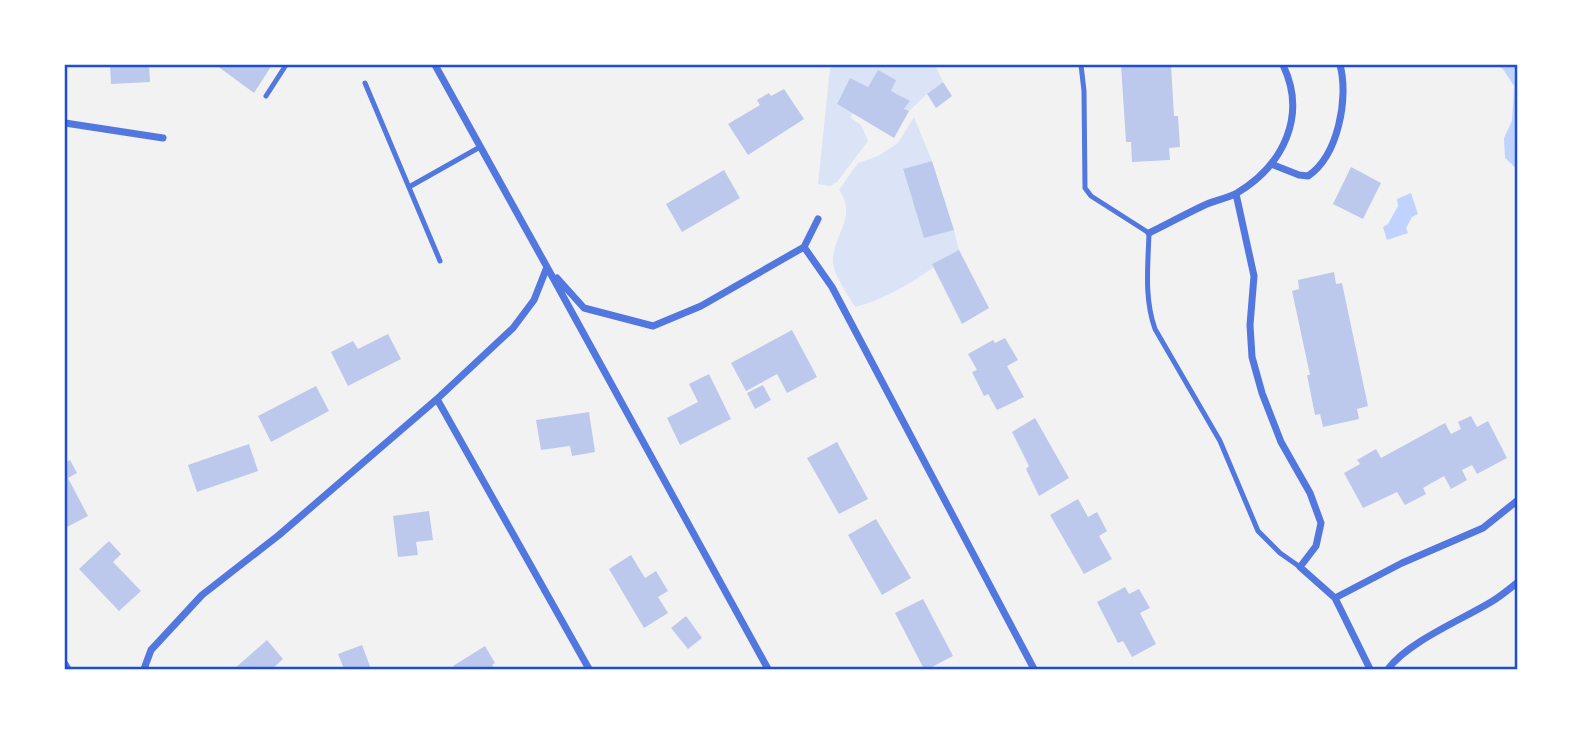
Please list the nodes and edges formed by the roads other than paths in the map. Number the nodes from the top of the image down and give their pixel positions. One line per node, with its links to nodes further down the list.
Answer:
1 (286, 65): 7 (lane)
2 (435, 65): 10 (street)
3 (1081, 65): 15 (lane)
4 (1283, 65): 11 (street)
5 (1339, 65): 11 (street)
6 (365, 82): 12 (lane)
7 (266, 96)
8 (65, 122): 9 (street)
9 (163, 138)
10 (480, 147): 12 (lane); 18 (street)
11 (1271, 164): 13 (street)
12 (409, 187): 17 (lane)
13 (1236, 194): 15 (street); 21 (street)
14 (818, 219): 16 (street)
15 (1149, 233): 21 (lane)
16 (804, 247): 18 (street); 29 (street)
17 (440, 261)
18 (547, 267): 19 (street); 28 (street)
19 (437, 399): 26 (street); 27 (street)
20 (1518, 500): 23 (street)
21 (1300, 568): 23 (street)
22 (1518, 582): 31 (street)
23 (1335, 598): 30 (street)
24 (65, 664): 25 (street)
25 (68, 669)
26 (144, 669)
27 (589, 669)
28 (768, 669)
29 (1034, 669)
30 (1370, 669)
31 (1388, 669)

